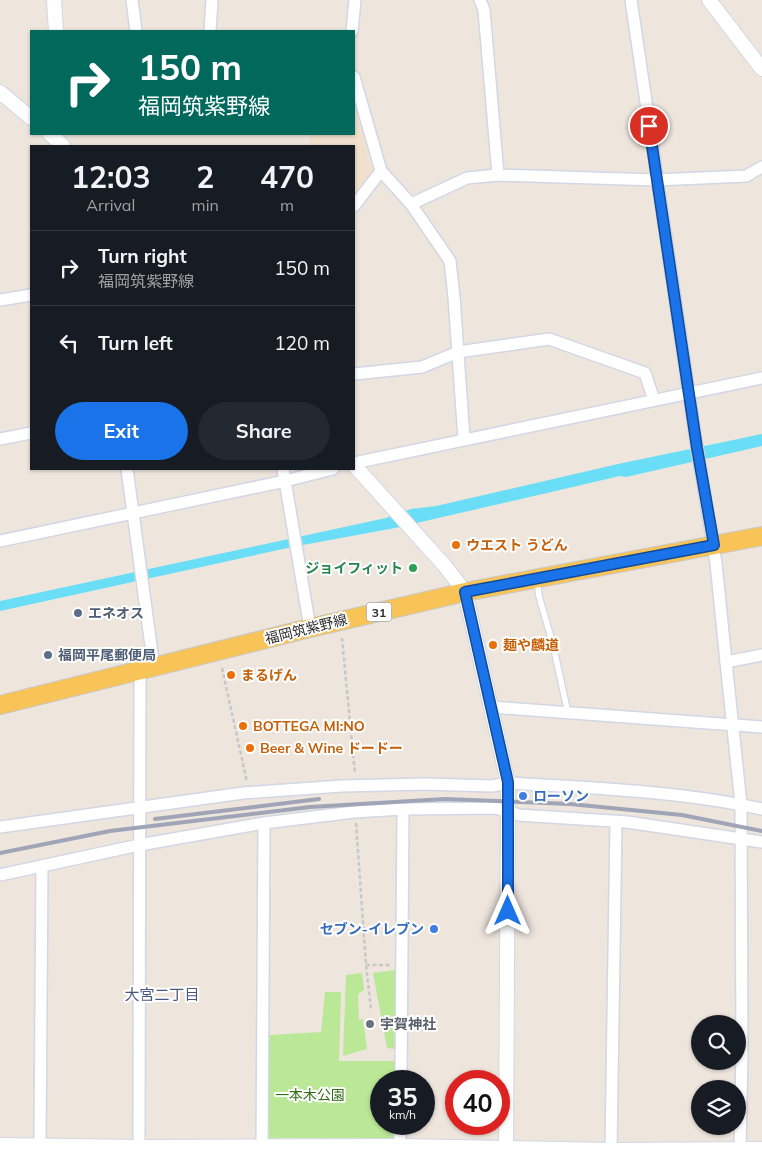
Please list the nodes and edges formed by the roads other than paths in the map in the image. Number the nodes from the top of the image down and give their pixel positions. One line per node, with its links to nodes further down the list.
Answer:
1 (54, 0): 8 (street)
2 (132, 0): 9 (street)
3 (212, 0): 10 (street)
4 (355, 0): 11 (street)
5 (480, 0): 18 (street)
6 (631, 0): 19 (street)
7 (709, 0): 12 (street)
8 (56, 30)
9 (136, 30)
10 (210, 30)
11 (352, 30)
12 (762, 69)
13 (355, 81): 17 (street)
14 (0, 92): 15 (street)
15 (30, 117)
16 (762, 166): 19 (street)
17 (380, 171): 20 (street); 21 (street)
18 (498, 175): 19 (street); 20 (street)
19 (656, 180): 27 (street)
20 (412, 204): 24 (street)
21 (355, 205)
22 (30, 295): 23 (street)
23 (0, 300)
24 (458, 352): 25 (street); 28 (street); 31 (street)
25 (355, 374)
26 (762, 378): 27 (street)
27 (688, 393): 28 (street); 41 (street)
28 (654, 400): 31 (street)
29 (30, 433): 30 (street)
30 (0, 439)
31 (464, 439): 32 (street)
32 (355, 464)
33 (355, 465): 43 (street)
34 (128, 470): 38 (street)
35 (283, 470): 37 (street)
36 (329, 470): 37 (street)
37 (284, 481): 38 (street); 44 (street)
38 (134, 511): 40 (street); 47 (street)
39 (762, 536): 41 (main road, 福岡筑紫野線 / 31)
40 (0, 540)
41 (714, 545): 42 (main road, 福岡筑紫野線 / 31); 46 (street)
42 (536, 578): 43 (main road, 福岡筑紫野線 / 31); 50 (lane)
43 (465, 592): 44 (main road, 福岡筑紫野線 / 31); 49 (street)
44 (310, 628): 47 (main road, 福岡筑紫野線 / 31)
45 (762, 656): 46 (street)
46 (726, 662): 51 (street)
47 (147, 669): 48 (main road, 福岡筑紫野線 / 31); 55 (street)
48 (0, 706)
49 (491, 707): 50 (street); 53 (street)
50 (568, 713): 51 (street)
51 (733, 724): 52 (street); 54 (street)
52 (762, 727)
53 (508, 782): 54 (street); 55 (street); 58 (street)
54 (741, 804): 57 (street); 62 (street)
55 (139, 807): 61 (street); 64 (street)
56 (403, 809): 58 (street); 60 (street); 67 (street)
57 (762, 809)
58 (509, 813): 59 (street); 74 (street)
59 (616, 821): 62 (street); 76 (street)
60 (264, 823): 64 (street); 71 (street)
61 (0, 828)
62 (742, 838): 63 (street); 75 (street)
63 (762, 842)
64 (139, 845): 65 (street); 73 (street)
65 (42, 866): 66 (street); 69 (street)
66 (0, 875)
67 (400, 1070)
68 (400, 1135): 72 (street)
69 (40, 1144): 70 (street); 73 (street)
70 (0, 1145)
71 (262, 1148): 72 (street); 73 (street)
72 (400, 1148): 74 (street)
73 (139, 1149)
74 (506, 1149): 76 (street)
75 (740, 1149): 76 (street); 77 (street)
76 (612, 1150)
77 (762, 1150)

